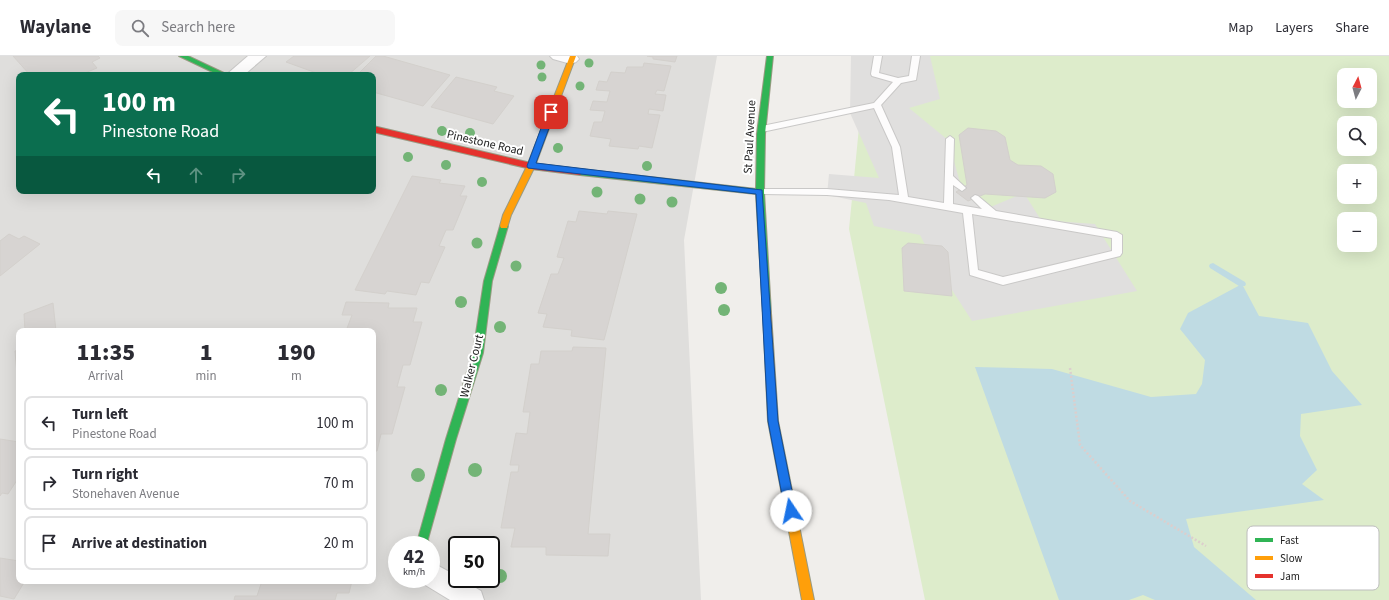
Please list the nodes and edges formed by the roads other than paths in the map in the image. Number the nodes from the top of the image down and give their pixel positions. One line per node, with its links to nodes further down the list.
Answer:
1 (182, 56): 7 (street)
2 (258, 56): 8 (street)
3 (770, 56): 11 (street, St Paul Avenue)
4 (878, 56): 9 (lane)
5 (916, 56): 9 (lane)
6 (567, 57): 14 (street, Walker Court)
7 (218, 72)
8 (238, 72)
9 (898, 82): 10 (lane)
10 (877, 105): 11 (lane); 19 (lane)
11 (762, 129): 17 (street, St Paul Avenue)
12 (376, 130): 14 (street, Pinestone Road)
13 (950, 139): 15 (lane)
14 (531, 166): 17 (street, Pinestone Road); 23 (street, Walker Court)
15 (949, 177): 16 (lane); 20 (lane)
16 (962, 188)
17 (760, 192): 19 (lane); 26 (street, St Paul Avenue)
18 (975, 198): 22 (lane)
19 (904, 200): 20 (lane)
20 (948, 207): 21 (lane)
21 (967, 210): 22 (lane); 22 (lane)
22 (993, 214)
23 (424, 536)
24 (440, 580): 25 (street)
25 (472, 600)
26 (808, 600)

